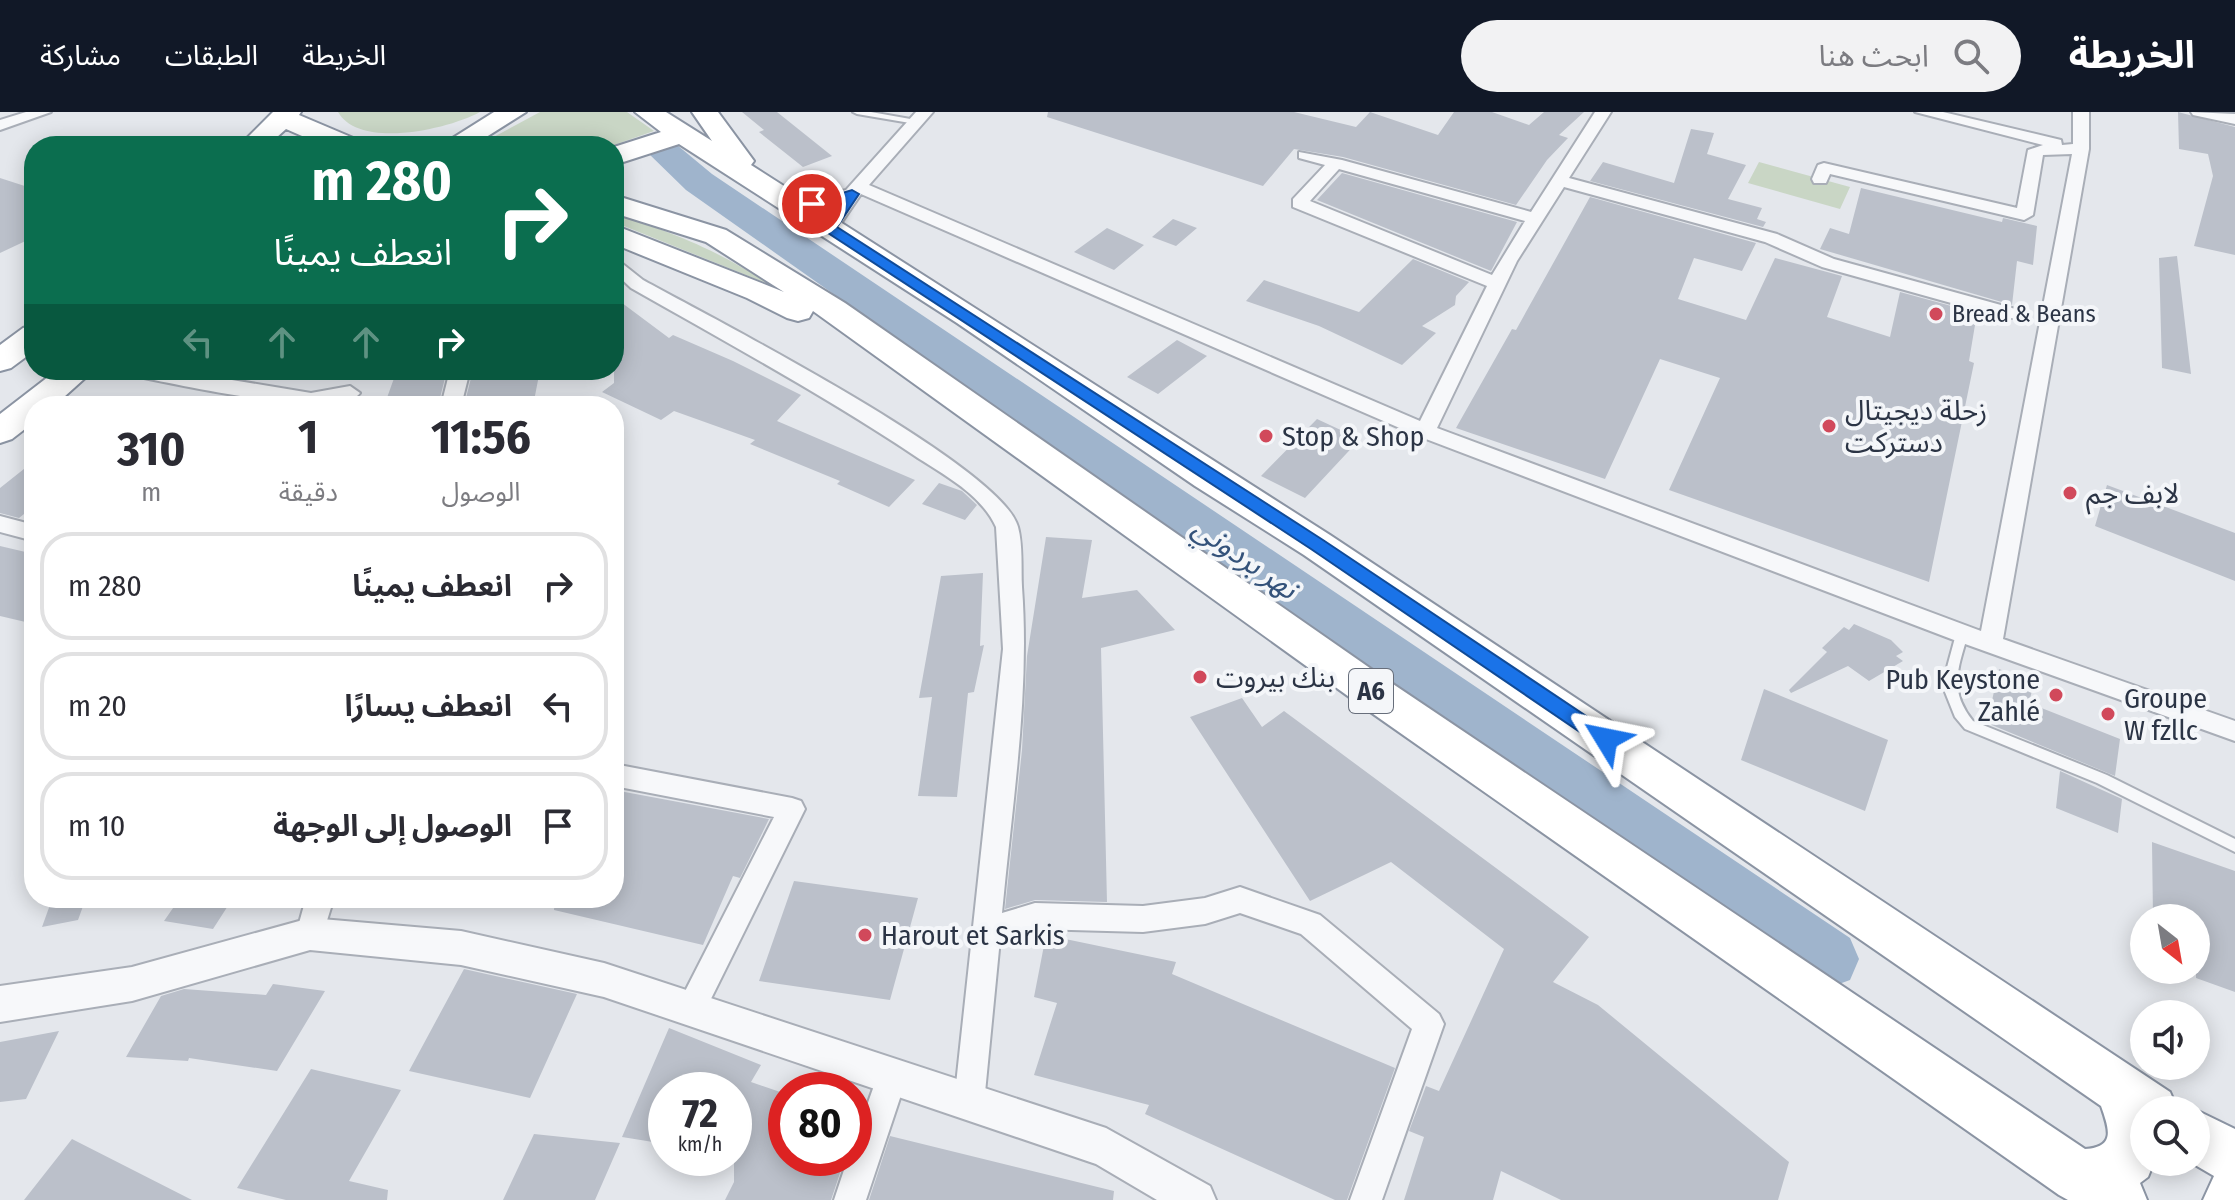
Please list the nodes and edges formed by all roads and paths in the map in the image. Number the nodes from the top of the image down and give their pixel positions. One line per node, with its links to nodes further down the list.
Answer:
1 (43, 112): 14 (street)
2 (513, 112): 17 (highway)
3 (648, 112): 13 (highway)
4 (857, 112): 10 (lane)
5 (1603, 112): 23 (street)
6 (1923, 112): 18 (street)
7 (2081, 112): 18 (street)
8 (2199, 112): 12 (street)
9 (282, 114): 15 (highway); 16 (highway)
10 (880, 114): 11 (lane)
11 (920, 117): 24 (street)
12 (2235, 119)
13 (694, 124): 19 (highway); 25 (highway)
14 (0, 125)
15 (261, 136)
16 (327, 136)
17 (471, 136)
18 (2081, 149): 22 (street); 45 (street)
19 (624, 153)
20 (1305, 155): 21 (street)
21 (1336, 163): 26 (street); 29 (street)
22 (1820, 179)
23 (1559, 180): 26 (street); 30 (street)
24 (856, 191): 25 (street); 25 (street); 41 (street)
25 (800, 209): 55 (highway)
26 (1535, 218): 29 (street)
27 (624, 239): 60 (highway, A6)
28 (624, 255): 50 (street)
29 (1497, 284): 41 (street)
30 (2012, 314)
31 (24, 343): 32 (highway)
32 (0, 361)
33 (65, 380): 36 (highway)
34 (193, 380): 37 (street)
35 (350, 393): 38 (street)
36 (45, 396)
37 (287, 396)
38 (333, 396)
39 (24, 412): 40 (highway)
40 (0, 431)
41 (1425, 431): 44 (street)
42 (0, 524): 43 (street)
43 (24, 530)
44 (1962, 634): 45 (street); 48 (lane)
45 (1990, 644): 46 (street)
46 (2235, 731)
47 (624, 777): 53 (street)
48 (2235, 846)
49 (317, 908): 51 (street)
50 (987, 930): 56 (street); 64 (street)
51 (310, 934): 52 (street); 53 (street)
52 (0, 1004)
53 (691, 1009): 54 (street)
54 (892, 1077): 56 (street); 62 (street)
55 (2130, 1096)
56 (969, 1103): 63 (street)
57 (2210, 1144): 59 (highway)
58 (2130, 1153): 60 (highway)
59 (2235, 1159)
60 (2099, 1188)
61 (2235, 1193): 65 (highway)
62 (850, 1200)
63 (1196, 1200)
64 (1366, 1200)
65 (2230, 1200)

